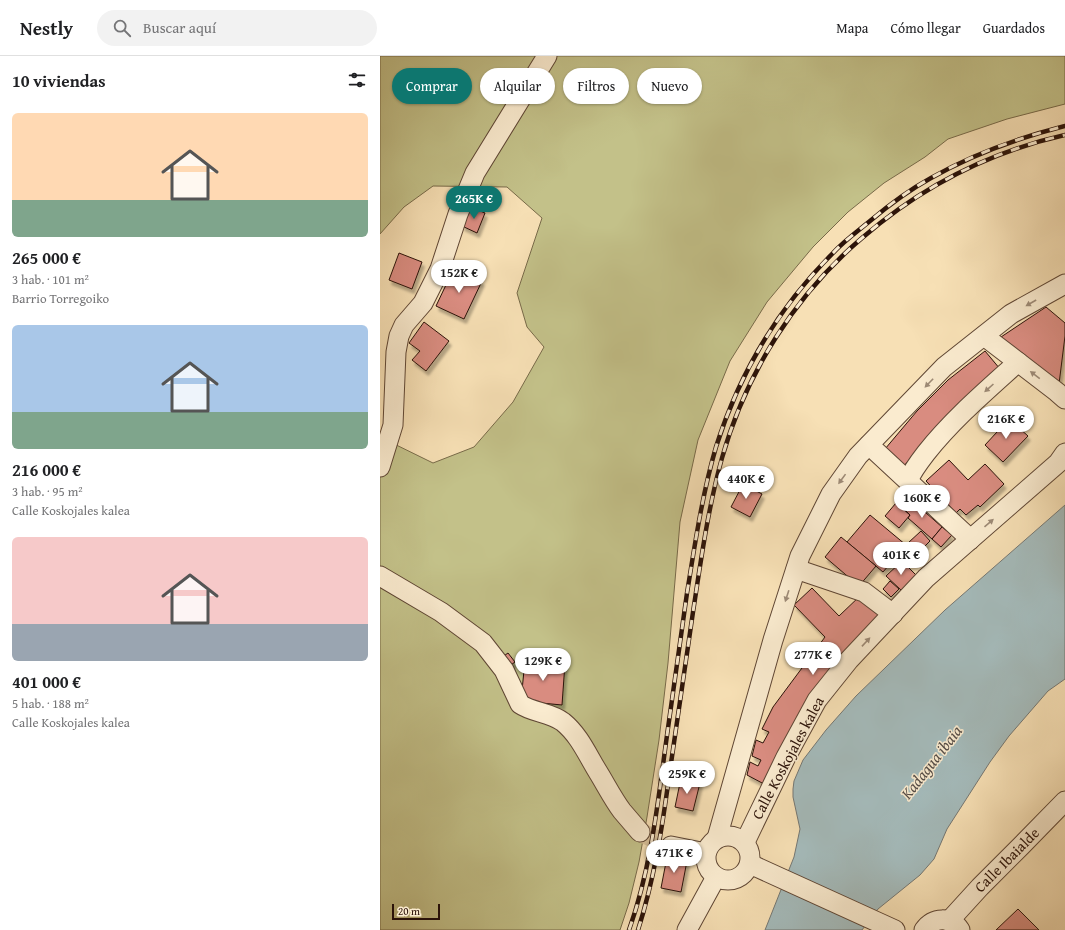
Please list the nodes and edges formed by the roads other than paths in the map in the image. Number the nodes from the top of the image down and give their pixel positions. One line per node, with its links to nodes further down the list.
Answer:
1 (547, 56): 8 (street)
2 (1065, 284): 3 (street, one-way to 3)
3 (984, 336): 4 (street); 6 (street, one-way to 6)
4 (1018, 362): 5 (street, one-way to 4); 9 (street, one-way to 9)
5 (1062, 391)
6 (869, 445): 9 (street); 11 (street, one-way to 11)
7 (1065, 453): 10 (street, Calle Koskojales kalea, one-way to 7)
8 (380, 468)
9 (908, 481): 10 (street)
10 (970, 540): 13 (street, Calle Koskojales kalea)
11 (796, 570): 13 (street); 17 (street, one-way to 17)
12 (380, 576): 15 (street)
13 (893, 614): 16 (street, Calle Koskojales kalea, one-way to 13)
14 (1065, 801): 21 (street, Calle Ibaialde)
15 (640, 832)
16 (745, 842): 17 (street); 19 (street)
17 (712, 845): 18 (street); 20 (street)
18 (671, 846)
19 (759, 868): 20 (street); 23 (street)
20 (716, 877): 22 (street)
21 (955, 925): 24 (street)
22 (687, 930)
23 (895, 930)
24 (924, 930)

